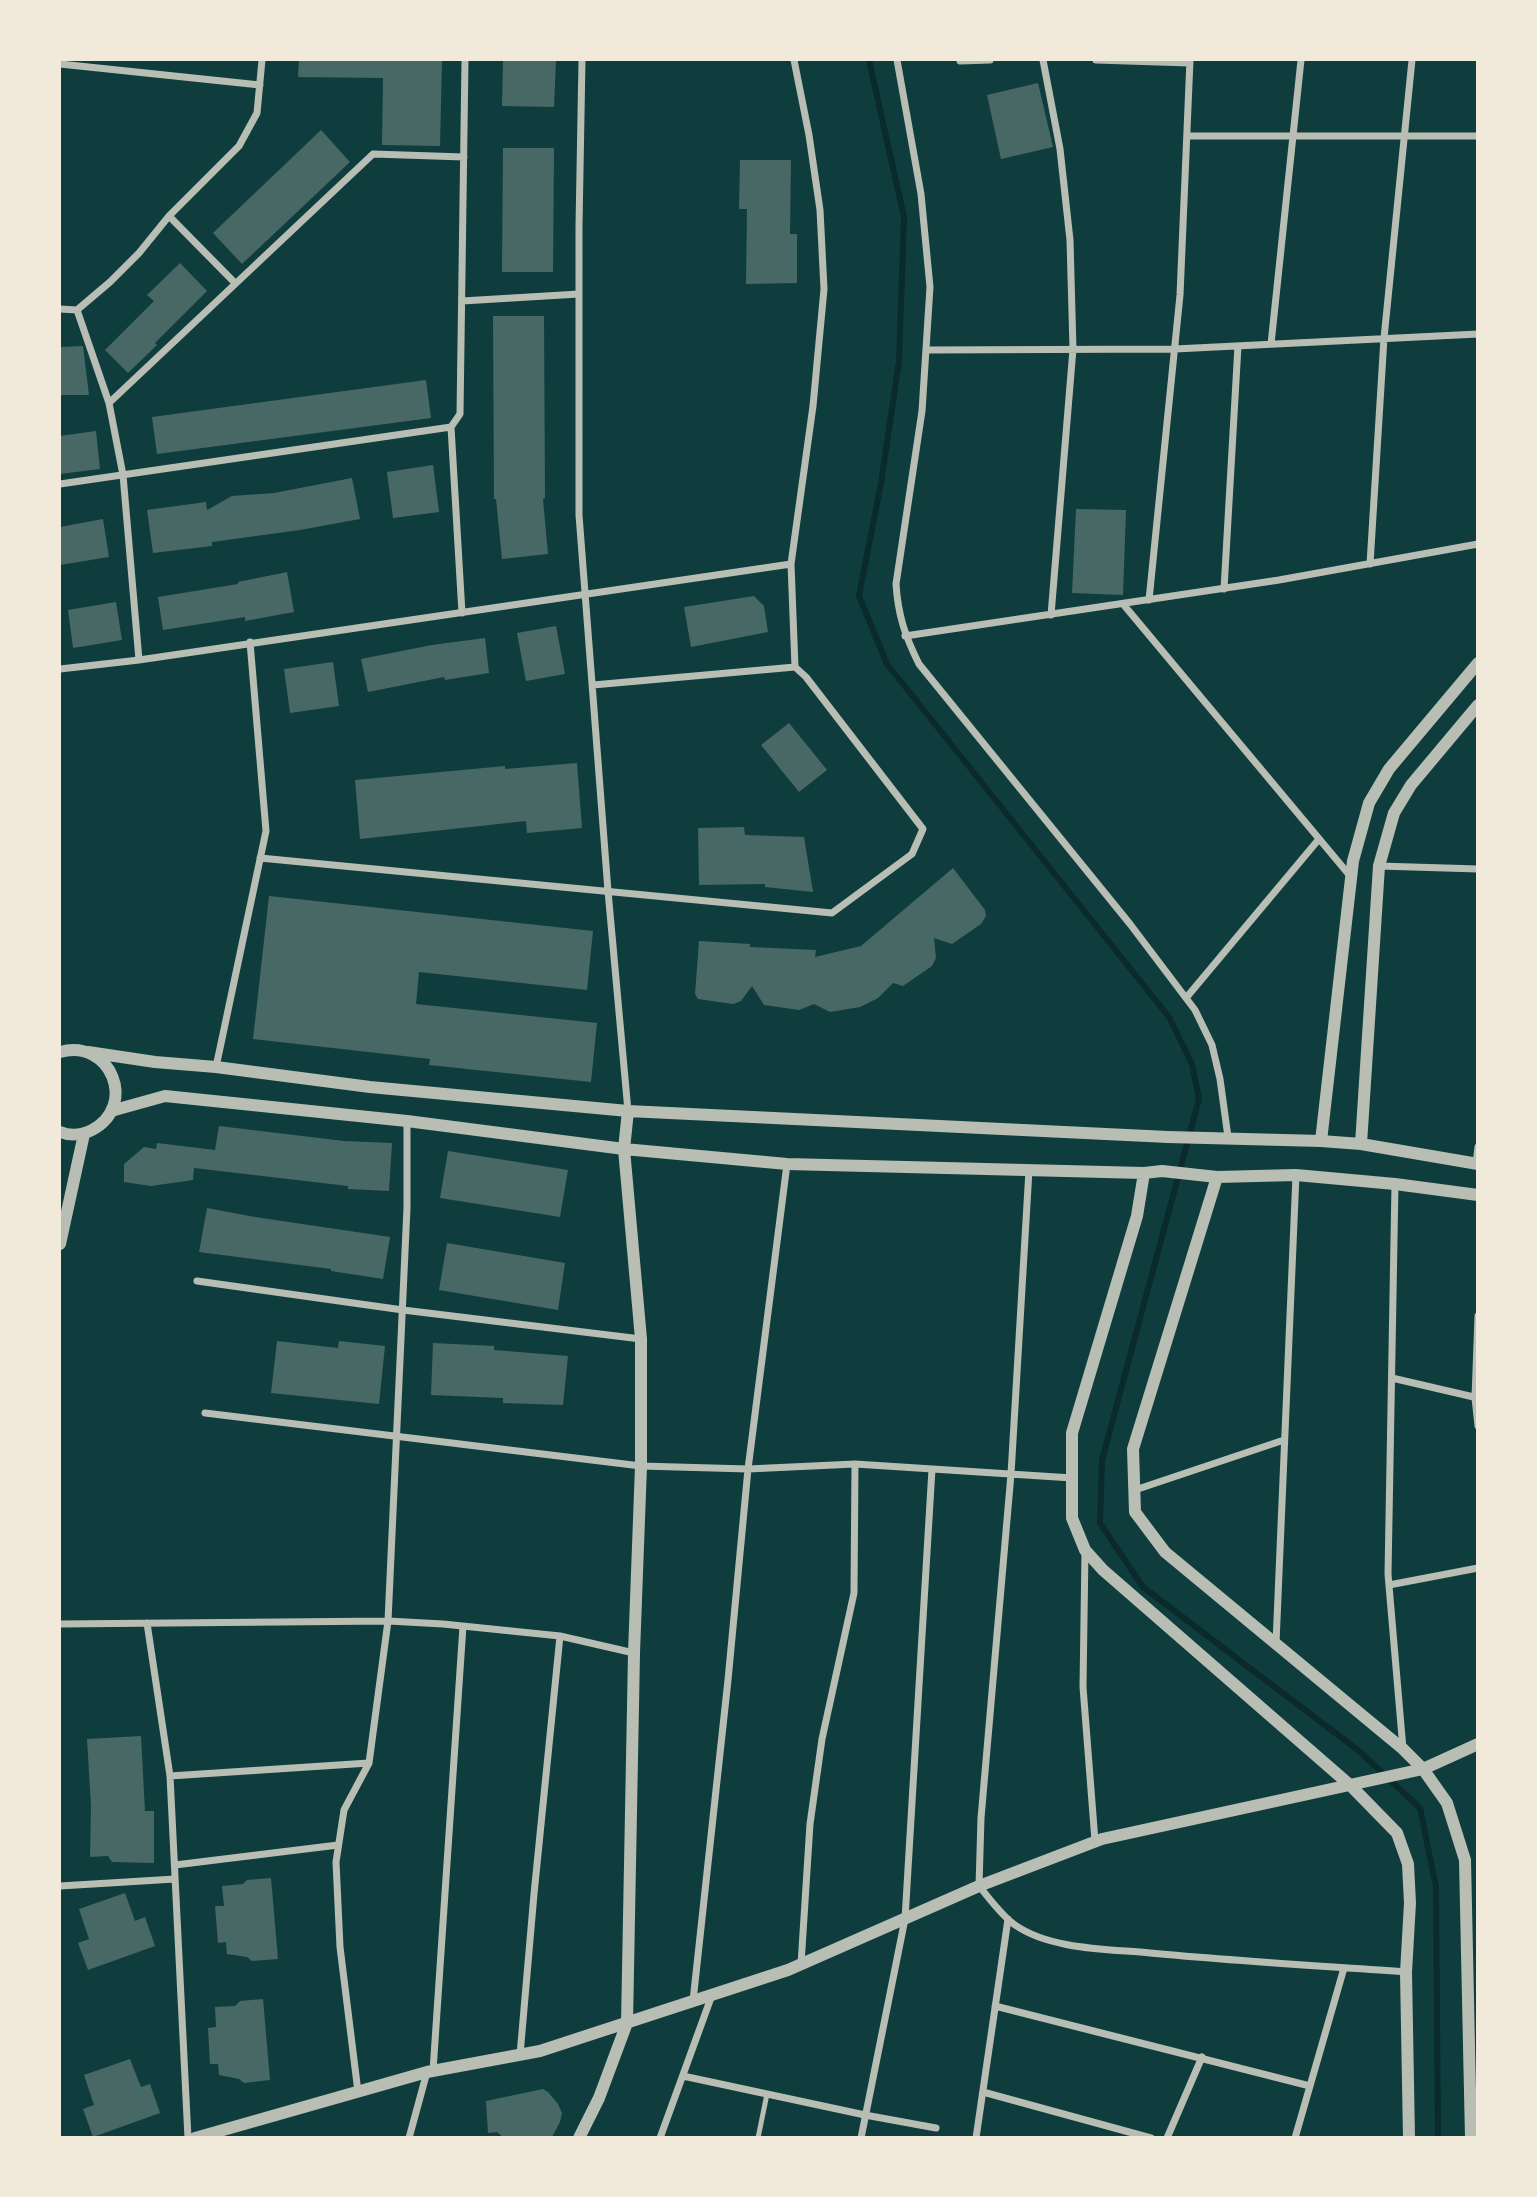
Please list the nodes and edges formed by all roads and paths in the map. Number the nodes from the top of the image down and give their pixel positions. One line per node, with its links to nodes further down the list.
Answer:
1 (262, 60): 15 (street)
2 (465, 60): 20 (street)
3 (582, 60): 23 (street)
4 (794, 60): 39 (street)
5 (897, 60): 31 (street)
6 (990, 60): 12 (street)
7 (1042, 60): 32 (street)
8 (1096, 60): 9 (street)
9 (1125, 60): 13 (street)
10 (1301, 60): 17 (street)
11 (1412, 60): 19 (street)
12 (960, 61)
13 (1190, 61): 16 (street)
14 (60, 64): 15 (street)
15 (260, 85): 21 (street)
16 (1187, 136): 17 (street); 33 (street)
17 (1293, 136): 19 (street); 29 (street)
18 (1478, 136): 19 (street)
19 (1405, 137): 28 (street)
20 (464, 157): 22 (street); 24 (street)
21 (169, 216): 22 (street); 26 (street)
22 (235, 284): 34 (street)
23 (579, 294): 24 (street); 42 (street)
24 (462, 301): 35 (street)
25 (60, 309): 26 (street)
26 (77, 310): 34 (street)
27 (1478, 334): 28 (street)
28 (1384, 338): 29 (street); 40 (street)
29 (1271, 344): 30 (street)
30 (1238, 346): 33 (street); 41 (street)
31 (926, 349): 32 (street); 47 (street)
32 (1073, 349): 33 (street); 46 (street)
33 (1175, 349): 43 (street)
34 (109, 404): 36 (street)
35 (451, 427): 36 (street); 45 (street)
36 (122, 475): 37 (street); 49 (street)
37 (60, 484)
38 (1478, 544): 40 (street)
39 (791, 564): 42 (street); 51 (street)
40 (1370, 564): 41 (street)
41 (1224, 589): 43 (street)
42 (586, 594): 45 (street); 53 (street)
43 (1149, 600): 44 (street)
44 (1123, 604): 46 (street); 55 (street)
45 (462, 613): 48 (street)
46 (1051, 615): 47 (street)
47 (905, 636): 61 (street)
48 (250, 642): 49 (street); 56 (street)
49 (139, 660): 52 (street)
50 (1478, 663): 59 (street)
51 (795, 667): 53 (street); 60 (street)
52 (60, 669)
53 (593, 685): 60 (street)
54 (1478, 705): 57 (street)
55 (1319, 839): 59 (street); 61 (street)
56 (260, 858): 60 (street); 64 (street)
57 (1379, 866): 58 (street); 72 (street)
58 (1478, 869)
59 (1352, 877): 71 (street)
60 (608, 891): 66 (street)
61 (1186, 998): 70 (street)
62 (63, 1050): 63 (street)
63 (88, 1052): 64 (street); 65 (street)
64 (216, 1067): 66 (street)
65 (111, 1111): 67 (street); 69 (street)
66 (628, 1111): 70 (street); 74 (street)
67 (407, 1121): 74 (street); 85 (street)
68 (60, 1132): 69 (street)
69 (84, 1134): 83 (street)
70 (1223, 1137): 71 (street)
71 (1321, 1141): 72 (street)
72 (1361, 1144): 76 (street)
73 (1478, 1147): 76 (street)
74 (624, 1149): 75 (street); 87 (street)
75 (787, 1164): 77 (street); 96 (street)
76 (1477, 1164)
77 (1029, 1170): 78 (street); 98 (street)
78 (1143, 1172): 80 (street); 99 (street)
79 (1296, 1175): 80 (street); 81 (street); 93 (street)
80 (1217, 1177): 100 (street)
81 (1395, 1184): 82 (street); 88 (street)
82 (1478, 1195)
83 (60, 1244)
84 (197, 1281): 85 (street)
85 (403, 1310): 87 (street); 92 (street)
86 (1478, 1316): 89 (street)
87 (641, 1339): 95 (street)
88 (1392, 1378): 89 (street); 103 (street)
89 (1476, 1398): 91 (street)
90 (205, 1413): 92 (street)
91 (1478, 1426)
92 (397, 1436): 95 (street); 104 (street)
93 (1284, 1440): 100 (street); 109 (street)
94 (855, 1464): 96 (street); 97 (street); 126 (street)
95 (641, 1466): 96 (street); 110 (street)
96 (748, 1469): 130 (street)
97 (932, 1469): 98 (street); 124 (street)
98 (1011, 1474): 99 (street); 123 (street)
99 (1072, 1478): 101 (street)
100 (1135, 1490): 109 (street)
101 (1085, 1550): 116 (street); 117 (street)
102 (1478, 1568): 103 (street)
103 (1389, 1585): 112 (street)
104 (388, 1621): 105 (street); 107 (street); 113 (street)
105 (147, 1623): 106 (street); 115 (street)
106 (60, 1624)
107 (463, 1626): 108 (street); 135 (street)
108 (560, 1636): 110 (street); 133 (street)
109 (1276, 1644): 112 (street)
110 (634, 1653): 132 (street)
111 (1478, 1744): 114 (street)
112 (1403, 1749): 114 (street)
113 (369, 1763): 115 (street); 118 (street)
114 (1423, 1769): 116 (street); 121 (street)
115 (170, 1776): 119 (street)
116 (1352, 1786): 117 (street); 128 (street)
117 (1095, 1841): 123 (street)
118 (338, 1845): 119 (street); 139 (street)
119 (175, 1865): 120 (street)
120 (175, 1879): 122 (street); 144 (street)
121 (1472, 1882): 137 (street)
122 (60, 1886)
123 (979, 1886): 124 (street); 125 (street)
124 (905, 1919): 126 (street); 142 (street)
125 (1008, 1919): 127 (street); 131 (street)
126 (801, 1964): 129 (street)
127 (1345, 1968): 128 (street); 138 (street)
128 (1406, 1972): 155 (street)
129 (712, 1995): 130 (street); 136 (street)
130 (692, 2001): 132 (street)
131 (995, 2006): 134 (street); 140 (street)
132 (627, 2022): 133 (street); 147 (street)
133 (520, 2055): 135 (street)
134 (1202, 2057): 138 (street); 153 (street)
135 (430, 2072): 139 (street); 146 (street)
136 (683, 2076): 141 (street); 148 (street)
137 (1474, 2079): 156 (street)
138 (1310, 2086): 154 (street)
139 (358, 2092): 145 (street)
140 (983, 2092): 151 (street); 152 (street)
141 (767, 2094): 142 (street); 149 (lane)
142 (865, 2115): 143 (street); 150 (street)
143 (936, 2128)
144 (188, 2137)
145 (195, 2137)
146 (410, 2137)
147 (579, 2137)
148 (660, 2137)
149 (758, 2137)
150 (861, 2137)
151 (975, 2137)
152 (1151, 2137)
153 (1167, 2137)
154 (1295, 2137)
155 (1409, 2137)
156 (1471, 2137)

